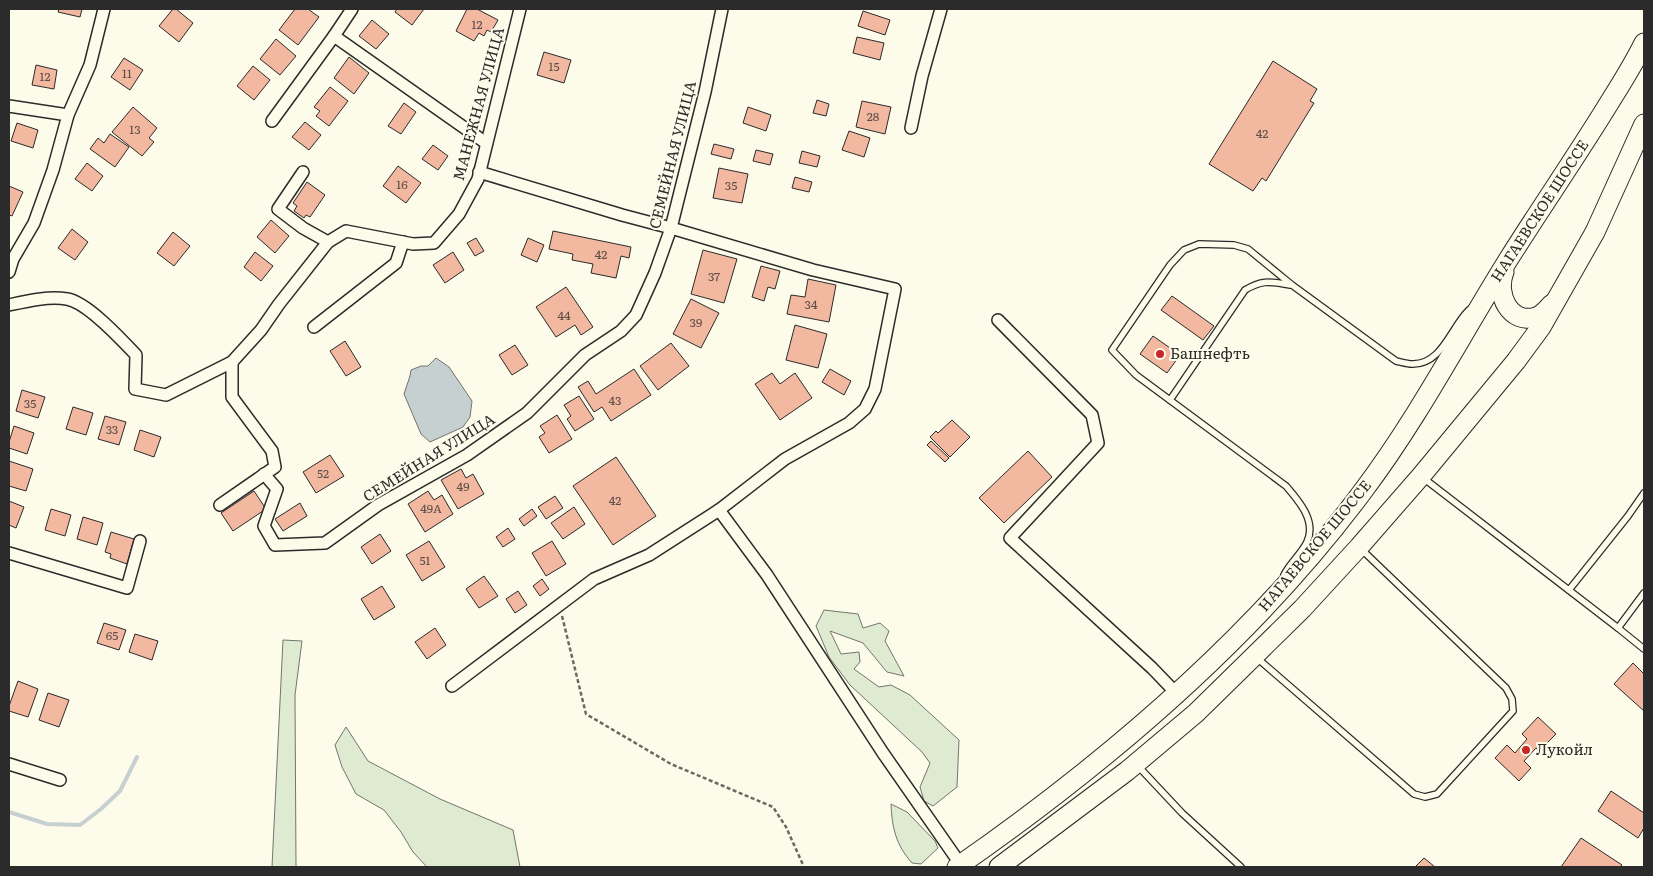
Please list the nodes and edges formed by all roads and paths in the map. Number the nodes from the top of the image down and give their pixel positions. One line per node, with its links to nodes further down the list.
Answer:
1 (104, 9): 9 (street)
2 (352, 9): 6 (street)
3 (520, 9): 13 (street, МАНЕЖНАЯ УЛИЦА)
4 (722, 9): 16 (street, СЕМЕЙНАЯ УЛИЦА)
5 (941, 9): 12 (street)
6 (334, 36): 10 (street); 13 (street)
7 (1644, 43): 19 (main road, НАГАЕВСКОЕ ШОССЕ)
8 (9, 106): 9 (street)
9 (68, 115): 20 (street)
10 (272, 121)
11 (1644, 124): 23 (main road, НАГАЕВСКОЕ ШОССЕ)
12 (911, 128)
13 (486, 144): 15 (street, МАНЕЖНАЯ УЛИЦА)
14 (303, 172): 17 (street)
15 (479, 172): 16 (street); 18 (street, МАНЕЖНАЯ УЛИЦА)
16 (671, 228): 29 (street, СЕМЕЙНАЯ УЛИЦА); 33 (street)
17 (328, 242): 18 (street, МАНЕЖНАЯ УЛИЦА); 27 (street, МАНЕЖНАЯ УЛИЦА)
18 (403, 242): 26 (street)
19 (1510, 257): 22 (main road, НАГАЕВСКОЕ ШОССЕ); 23 (main road)
20 (9, 272)
21 (1292, 285): 22 (lane); 28 (lane); 28 (lane)
22 (1489, 291): 39 (main road, НАГАЕВСКОЕ ШОССЕ)
23 (1562, 292): 30 (main road, НАГАЕВСКОЕ ШОССЕ)
24 (9, 305): 27 (street, МАНЕЖНАЯ УЛИЦА)
25 (998, 320): 45 (street)
26 (314, 327)
27 (232, 362): 29 (street)
28 (1170, 400): 39 (lane)
29 (264, 474): 32 (street)
30 (1421, 476): 35 (main road, НАГАЕВСКОЕ ШОССЕ); 37 (lane)
31 (1644, 493): 37 (lane)
32 (220, 505)
33 (719, 510): 40 (street); 49 (street)
34 (140, 541): 36 (street)
35 (1359, 547): 43 (main road, НАГАЕВСКОЕ ШОССЕ); 43 (lane)
36 (9, 553)
37 (1569, 590): 41 (lane)
38 (1644, 593): 41 (lane)
39 (1268, 604): 45 (main road, НАГАЕВСКОЕ ШОССЕ)
40 (559, 605): 44 (street); 50 (path)
41 (1618, 628): 42 (lane)
42 (1644, 649)
43 (1255, 656): 47 (main road, НАГАЕВСКОЕ ШОССЕ)
44 (452, 686)
45 (1176, 694): 49 (main road, НАГАЕВСКОЕ ШОССЕ)
46 (9, 764): 48 (street)
47 (1136, 764): 51 (main road, НАГАЕВСКОЕ ШОССЕ); 52 (lane)
48 (60, 780)
49 (959, 866)
50 (804, 867)
51 (999, 867)
52 (1241, 867)

